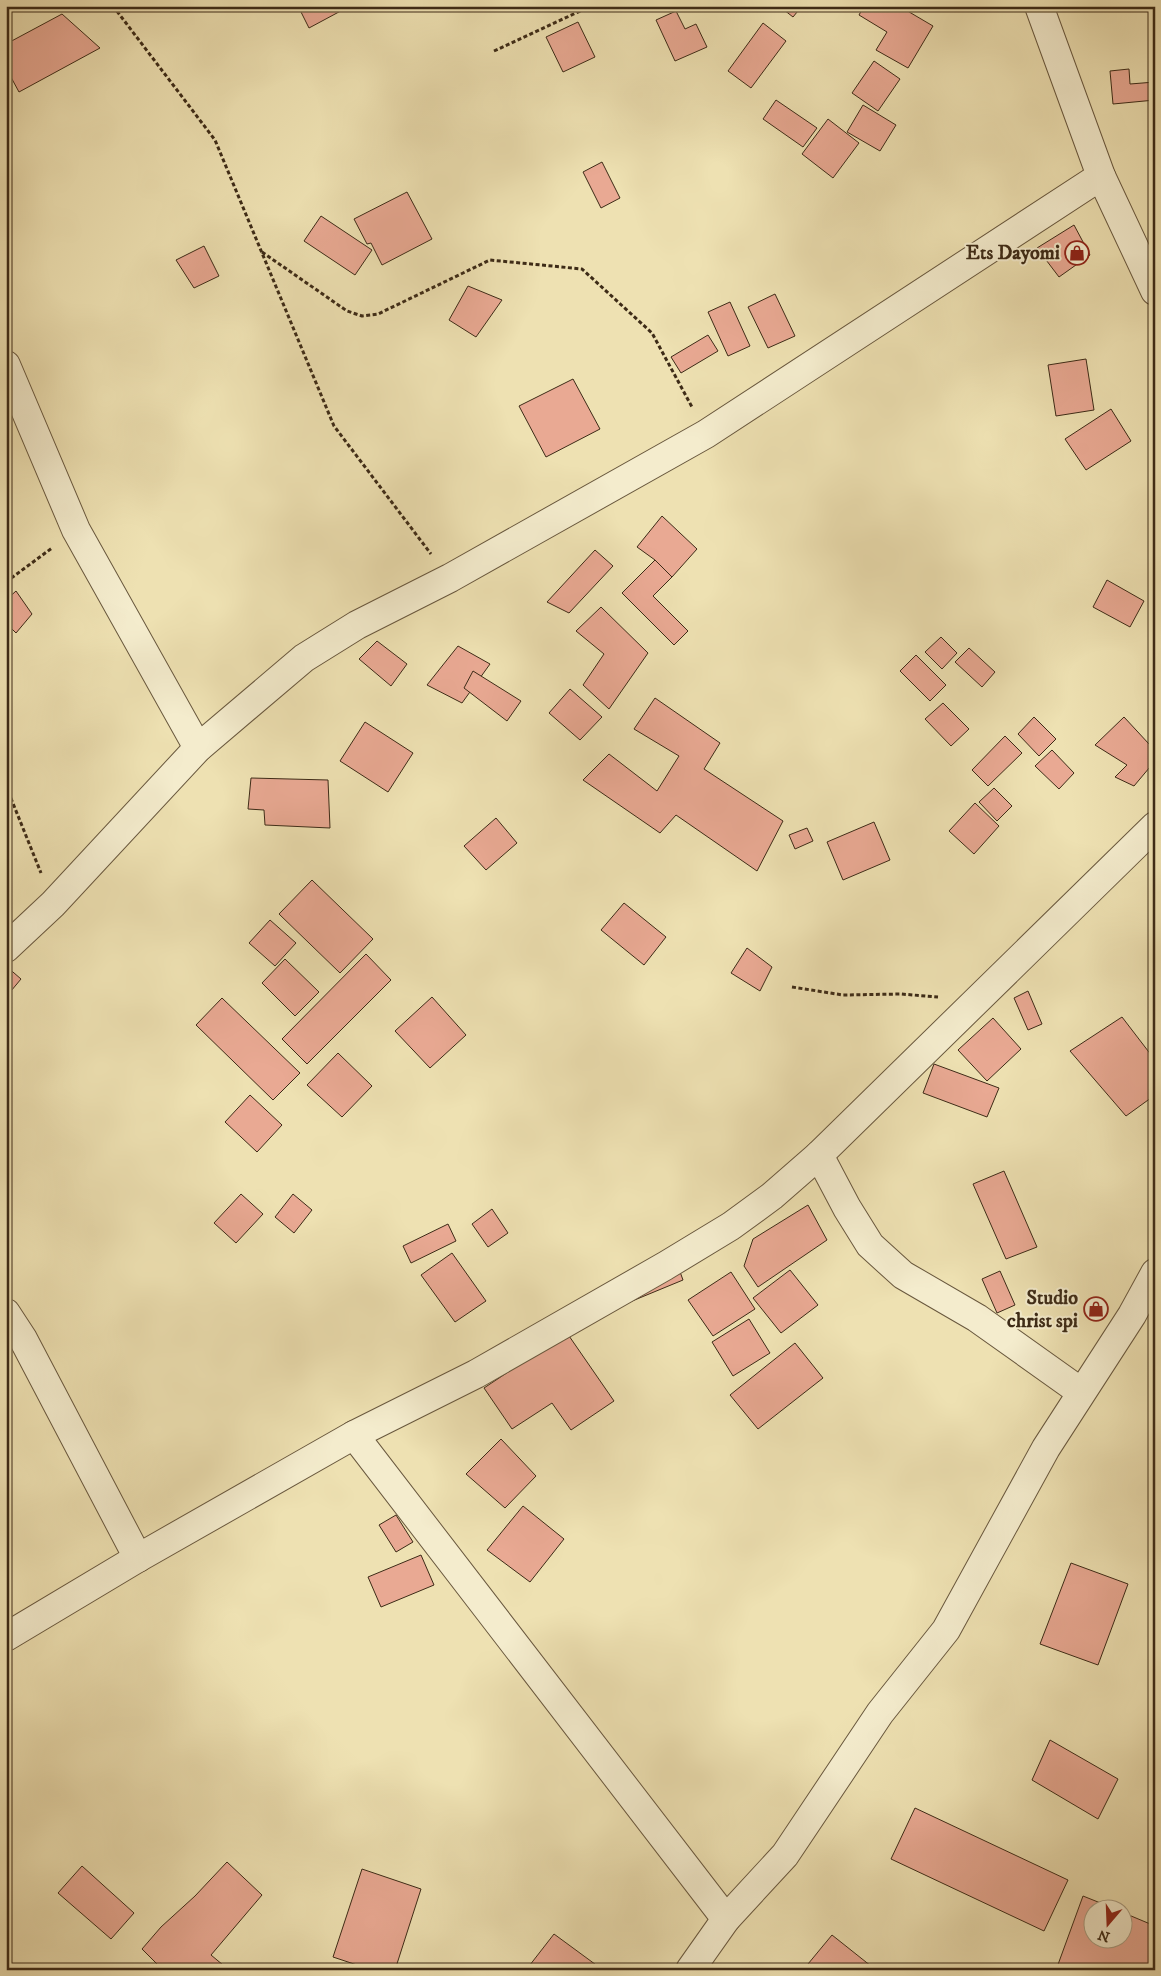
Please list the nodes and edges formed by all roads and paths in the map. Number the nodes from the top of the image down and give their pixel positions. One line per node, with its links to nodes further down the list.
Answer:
1 (113, 6): 6 (path)
2 (591, 6): 4 (path)
3 (1039, 6): 5 (street)
4 (494, 51)
5 (1101, 176): 7 (street); 9 (street)
6 (261, 251): 9 (path); 11 (path)
7 (1155, 291)
8 (6, 364): 10 (street)
9 (706, 434): 11 (street)
10 (76, 530): 12 (path); 13 (street)
11 (450, 578): 13 (street)
12 (6, 582)
13 (198, 748): 16 (street)
14 (6, 786): 16 (path)
15 (1155, 826): 19 (street)
16 (53, 904): 17 (street)
17 (6, 948)
18 (792, 987): 19 (path)
19 (977, 1001): 20 (street)
20 (818, 1155): 23 (street); 24 (street)
21 (1155, 1273): 23 (street)
22 (6, 1314): 25 (street)
23 (1081, 1392): 27 (street)
24 (354, 1435): 25 (street); 27 (street)
25 (138, 1558): 26 (street)
26 (6, 1637)
27 (726, 1919): 28 (street)
28 (690, 1970)

